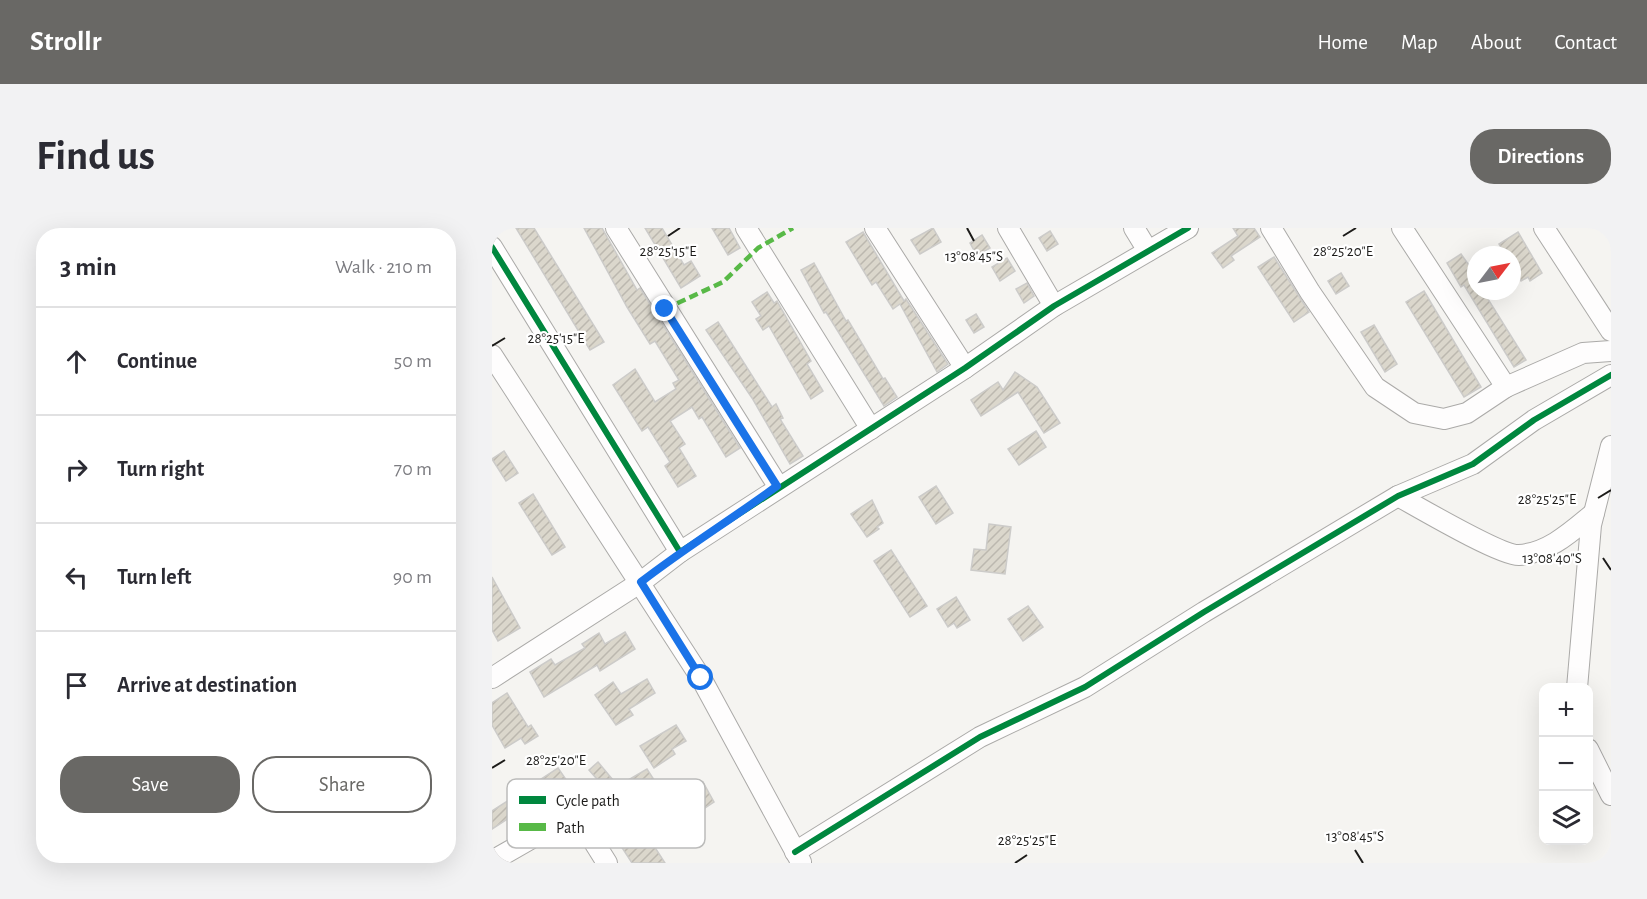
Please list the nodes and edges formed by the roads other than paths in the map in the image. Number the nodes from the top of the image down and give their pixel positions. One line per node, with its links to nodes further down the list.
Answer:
1 (616, 228): 21 (street)
2 (746, 228): 19 (street)
3 (875, 228): 16 (street)
4 (1008, 228): 12 (street)
5 (1134, 228): 11 (street)
6 (1188, 228): 11 (street)
7 (1271, 228): 18 (street)
8 (1402, 228): 18 (street)
9 (1544, 228): 13 (street)
10 (492, 248): 24 (street)
11 (1148, 251): 12 (street)
12 (1054, 306): 16 (street)
13 (1611, 331)
14 (1611, 351): 18 (street)
15 (492, 355): 25 (street)
16 (965, 368): 19 (street)
17 (1611, 375): 22 (street)
18 (1506, 387)
19 (871, 429): 21 (street)
20 (1611, 446): 23 (street)
21 (777, 486): 24 (street)
22 (1398, 496): 23 (street); 32 (street)
23 (1594, 513): 27 (street)
24 (680, 552): 25 (street)
25 (641, 582): 26 (street); 32 (street)
26 (494, 670)
27 (1577, 683)
28 (1593, 759): 29 (street)
29 (1611, 795)
30 (515, 848): 33 (street)
31 (598, 848): 34 (street)
32 (799, 858)
33 (492, 861)
34 (607, 863)

